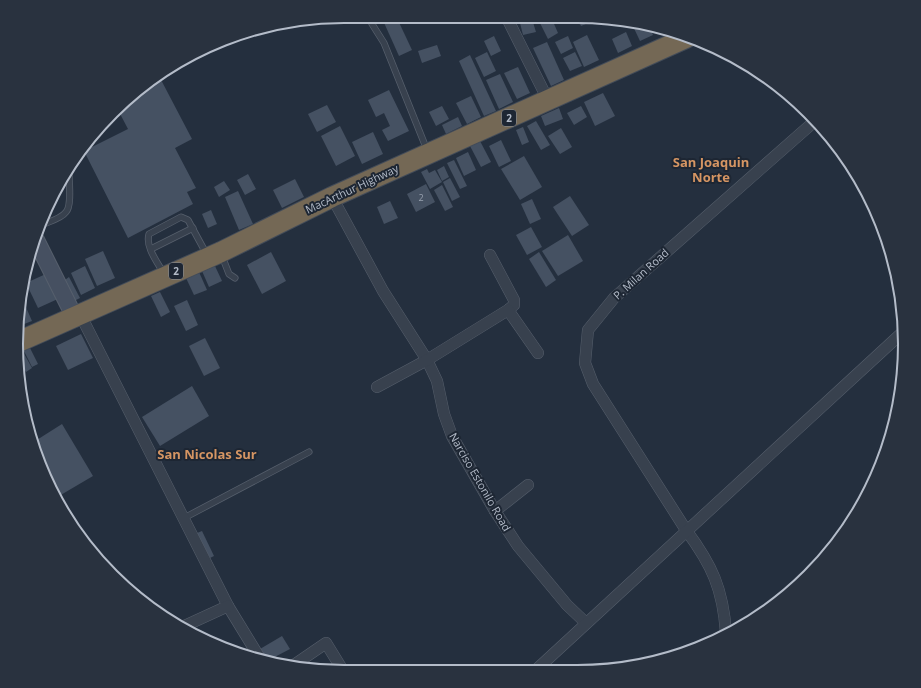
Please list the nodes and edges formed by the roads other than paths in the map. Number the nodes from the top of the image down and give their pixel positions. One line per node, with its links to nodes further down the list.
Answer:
1 (510, 23): 4 (street)
2 (372, 24): 6 (lane)
3 (681, 40): 4 (highway, MacArthur Highway / 2)
4 (548, 100): 6 (highway, MacArthur Highway / 2)
5 (811, 124): 28 (street, P. Milan Road)
6 (429, 154): 8 (highway, MacArthur Highway / 2)
7 (69, 178): 9 (lane)
8 (332, 198): 13 (highway, MacArthur Highway / 2); 22 (street, Narciso Estonilo Road)
9 (47, 222)
10 (193, 228): 12 (lane); 12 (lane); 13 (lane)
11 (39, 245): 18 (street)
12 (150, 249): 15 (lane)
13 (215, 254): 15 (highway, MacArthur Highway / 2); 16 (lane)
14 (490, 254): 17 (street)
15 (166, 276): 18 (highway, MacArthur Highway / 2)
16 (235, 278)
17 (508, 310): 21 (street); 22 (street)
18 (77, 315): 20 (highway, MacArthur Highway / 2); 27 (street)
19 (898, 337): 28 (street)
20 (23, 340)
21 (538, 353)
22 (427, 360): 23 (street); 26 (street, Narciso Estonilo Road)
23 (377, 387)
24 (309, 452): 27 (lane)
25 (528, 485): 26 (street)
26 (495, 511): 30 (street, Narciso Estonilo Road)
27 (184, 518): 29 (street)
28 (686, 530): 30 (street); 32 (street, P. Milan Road)
29 (228, 606): 31 (street); 33 (street)
30 (586, 623): 36 (street)
31 (188, 624)
32 (725, 629)
33 (257, 653)
34 (299, 662): 35 (street)
35 (339, 665)
36 (541, 665)

